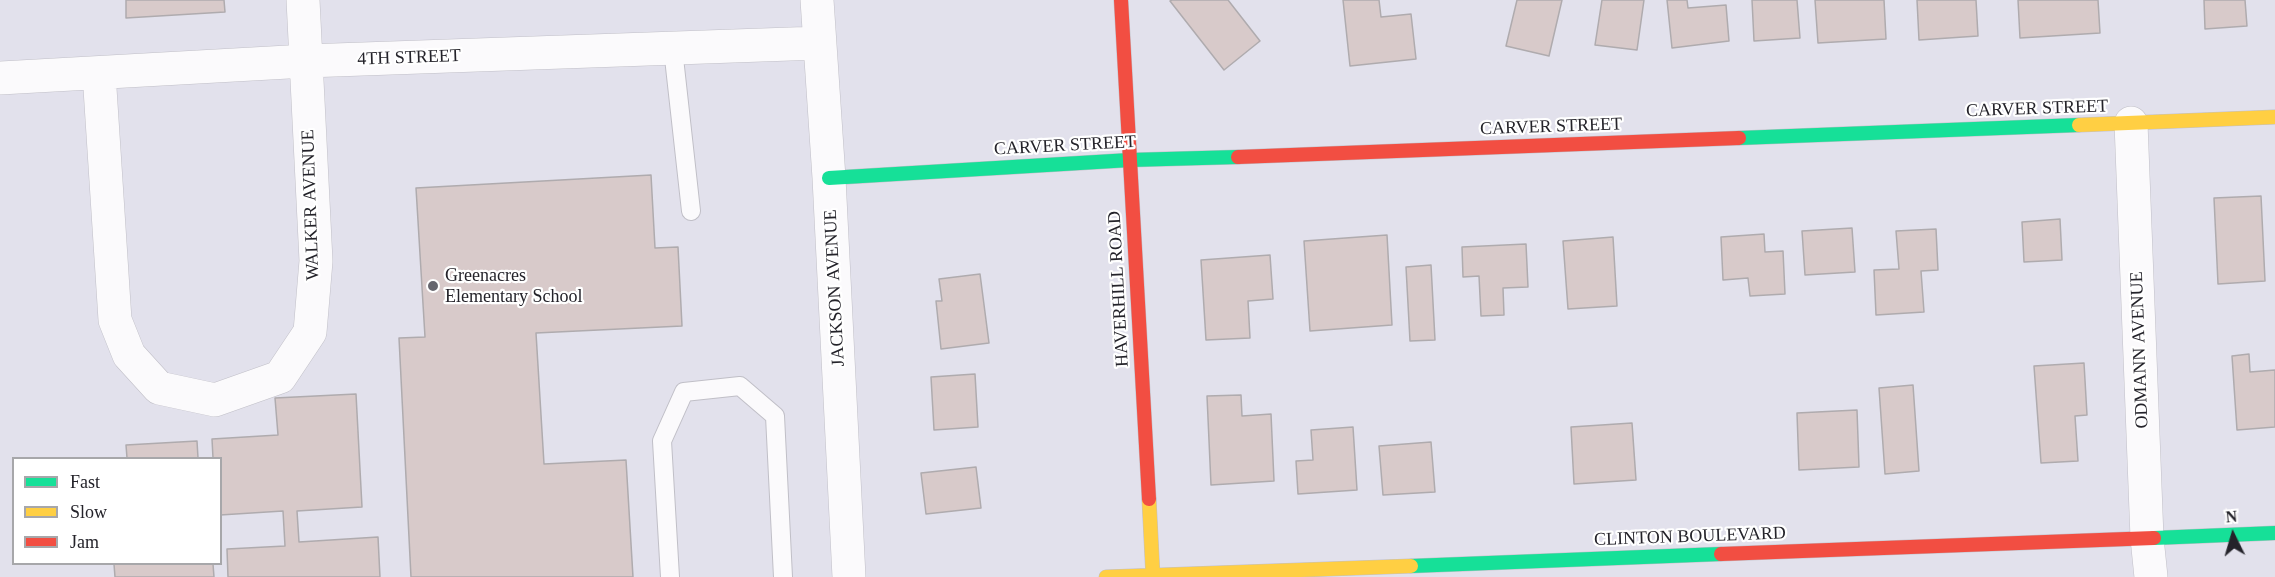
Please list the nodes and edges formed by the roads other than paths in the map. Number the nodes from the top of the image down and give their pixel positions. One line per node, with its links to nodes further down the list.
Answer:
1 (303, 0): 6 (street, WALKER AVENUE)
2 (817, 0): 4 (street, JACKSON AVENUE)
3 (1121, 0): 11 (street, HAVERHILL ROAD)
4 (819, 43): 5 (street, 4TH STREET); 12 (street, JACKSON AVENUE)
5 (673, 49): 6 (street, 4TH STREET); 13 (lane)
6 (306, 61): 7 (street, 4TH STREET); 7 (street, WALKER AVENUE)
7 (99, 73): 8 (street, 4TH STREET)
8 (0, 78)
9 (2275, 117): 10 (street, CARVER STREET)
10 (2131, 123): 11 (street, CARVER STREET); 15 (street, ODMANN AVENUE)
11 (1130, 160): 12 (street, CARVER STREET); 16 (street, HAVERHILL ROAD)
12 (829, 178): 19 (street, JACKSON AVENUE)
13 (691, 211)
14 (2275, 533): 15 (street, CLINTON BOULEVARD)
15 (2147, 538): 16 (street, CLINTON BOULEVARD); 21 (street, ODMANN AVENUE)
16 (1153, 576): 20 (street, CLINTON BOULEVARD)
17 (670, 577): 18 (lane)
18 (783, 577)
19 (849, 577)
20 (1106, 577)
21 (2151, 577)

